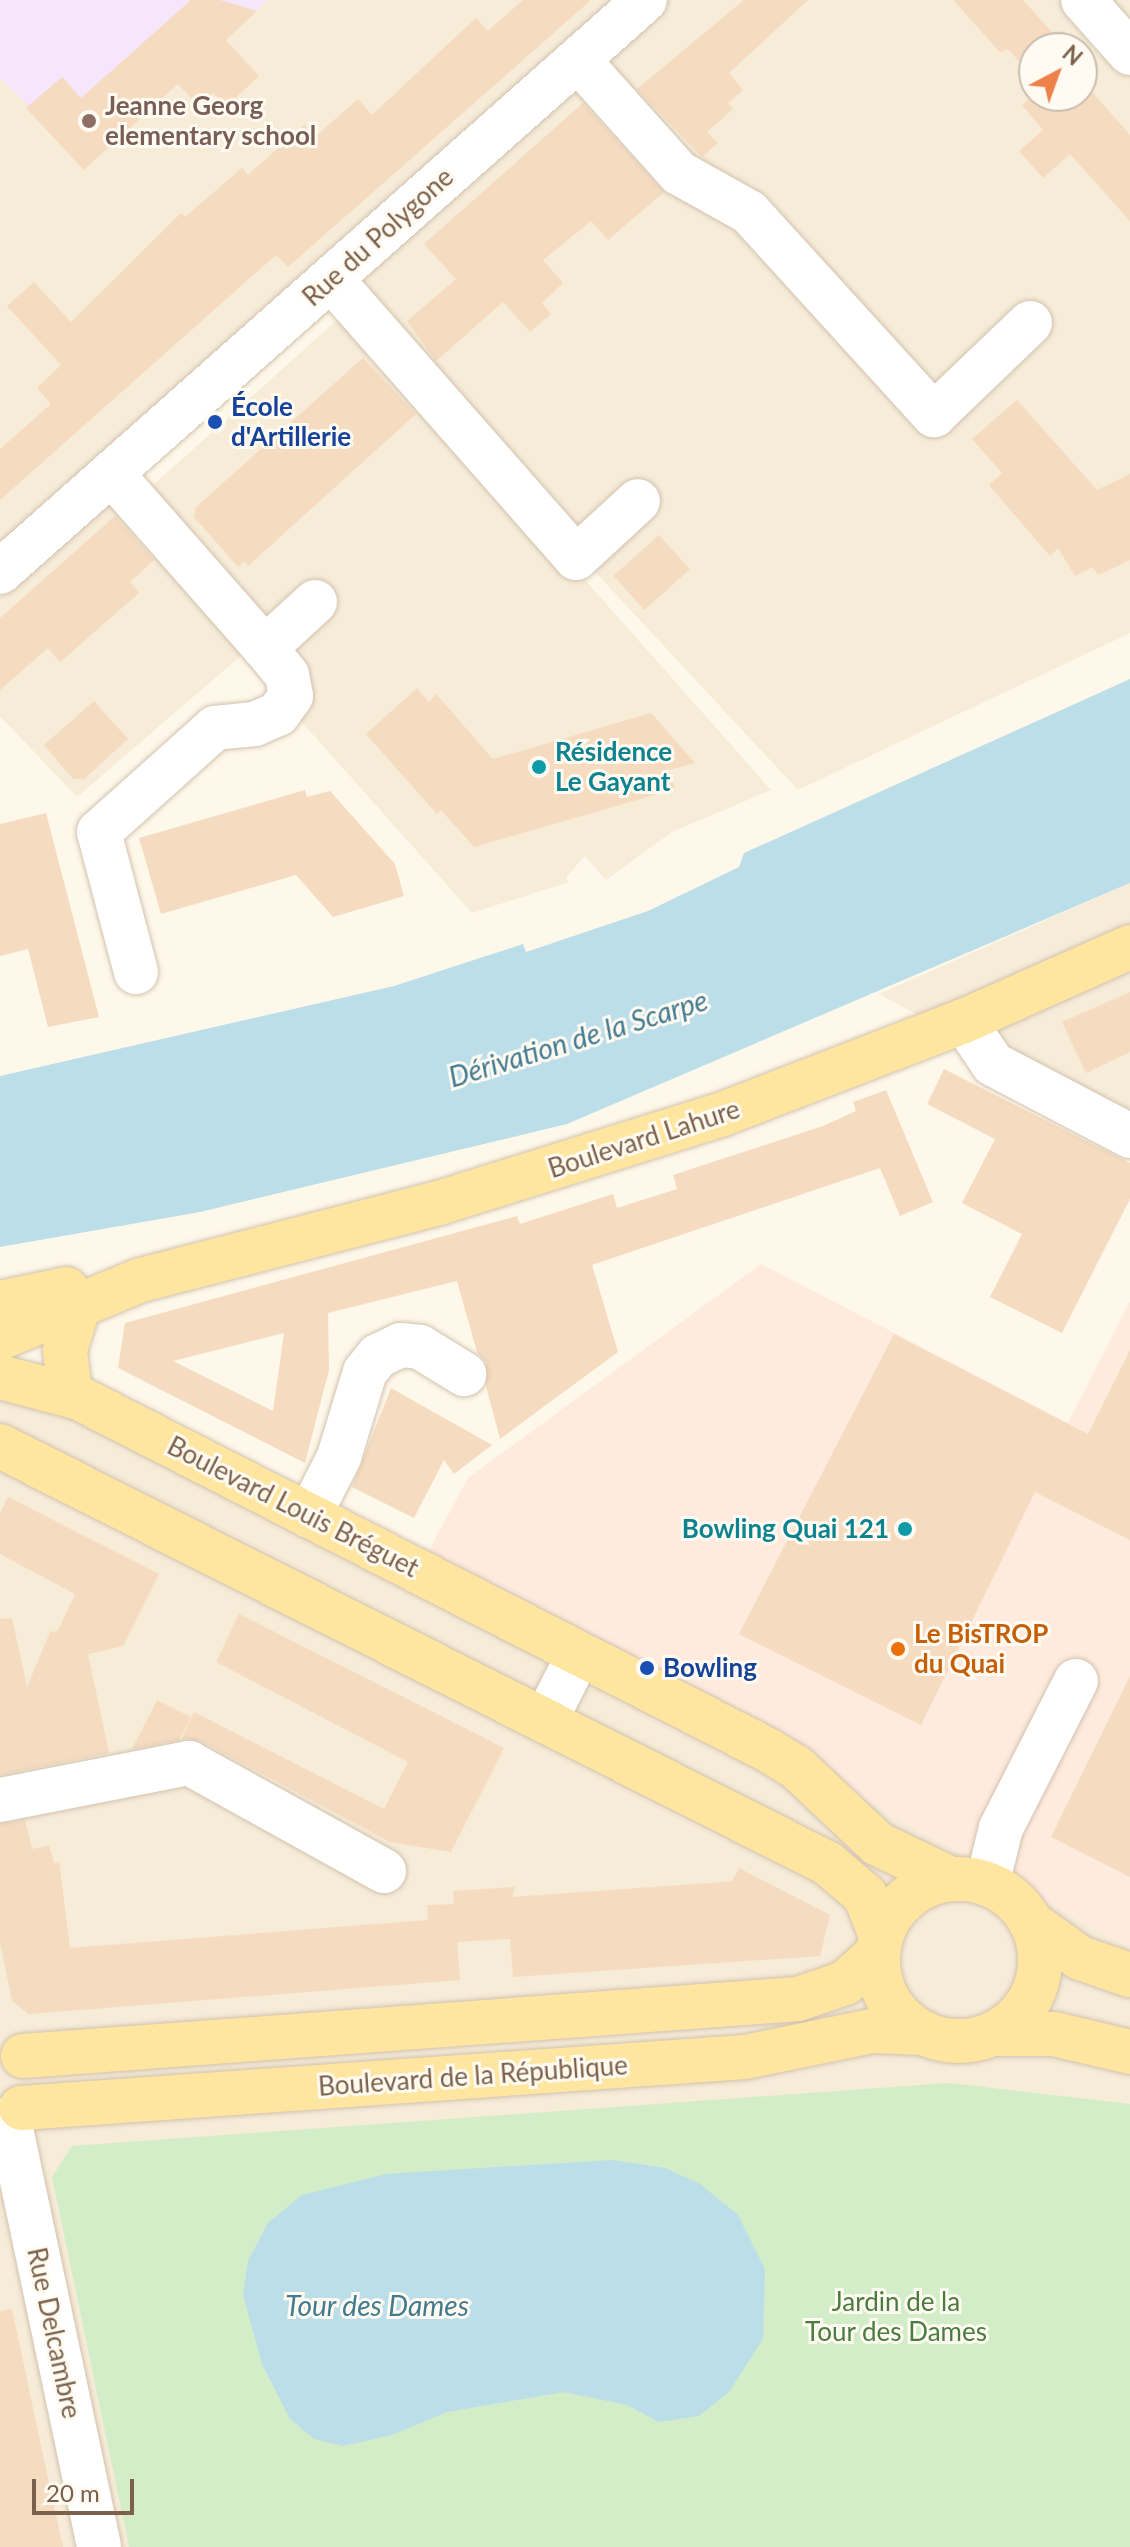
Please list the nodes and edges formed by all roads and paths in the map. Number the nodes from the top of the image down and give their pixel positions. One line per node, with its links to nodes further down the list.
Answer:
1 (645, 0): 4 (street, Rue du Polygone)
2 (1083, 0): 3 (street)
3 (1130, 53)
4 (578, 60): 5 (street, Rue du Polygone); 6 (street)
5 (331, 279): 7 (street, Rue du Polygone); 8 (street)
6 (1030, 323)
7 (111, 473): 9 (street, Rue du Polygone); 11 (street)
8 (638, 501)
9 (0, 572)
10 (315, 602): 11 (street)
11 (265, 648): 13 (street)
12 (1130, 947): 14 (main road, Boulevard Lahure)
13 (136, 972)
14 (964, 1021): 15 (street); 16 (main road, Boulevard Lahure)
15 (1130, 1136)
16 (141, 1280): 17 (main road, Boulevard Lahure); 18 (main road, Boulevard Lahure)
17 (0, 1303)
18 (79, 1305): 19 (main road, Boulevard Lahure); 22 (main road)
19 (0, 1338)
20 (464, 1374): 24 (street)
21 (0, 1377): 22 (main road, Boulevard Louis Bréguet)
22 (70, 1394): 24 (main road, Boulevard Louis Bréguet)
23 (0, 1446): 27 (main road)
24 (309, 1516): 25 (main road, Boulevard Louis Bréguet)
25 (579, 1654): 27 (street); 30 (main road, Boulevard Louis Bréguet)
26 (1076, 1681): 30 (street)
27 (545, 1721): 32 (main road)
28 (0, 1800): 29 (street)
29 (384, 1871)
30 (969, 1882): 31 (main road); 32 (main road)
31 (1031, 1923): 33 (main road); 35 (main road)
32 (880, 1944): 34 (main road); 36 (main road, Boulevard de la République)
33 (1130, 1975)
34 (923, 2033): 35 (main road); 38 (main road, Boulevard de la République)
35 (993, 2034): 37 (main road)
36 (12, 2047): 38 (main road)
37 (1130, 2052)
38 (10, 2117): 39 (street, Rue Delcambre)
39 (99, 2547)

